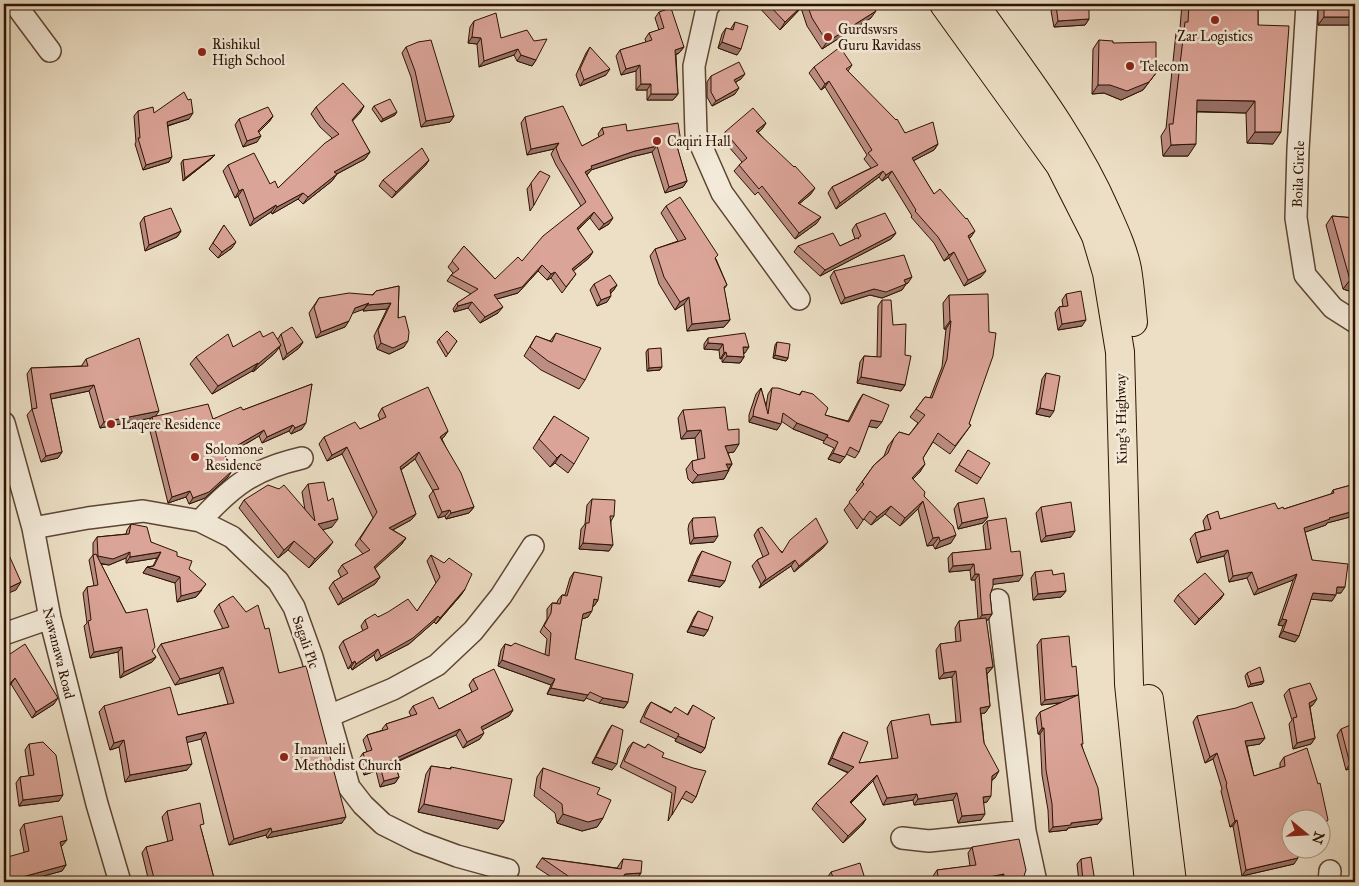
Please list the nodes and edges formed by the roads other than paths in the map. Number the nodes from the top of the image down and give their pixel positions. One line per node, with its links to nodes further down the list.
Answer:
1 (15, 4): 6 (street)
2 (710, 4): 7 (street)
3 (944, 4): 23 (highway, King's Highway)
4 (974, 4): 24 (highway, King's Highway)
5 (1307, 4): 8 (street, Boila Circle)
6 (50, 51)
7 (800, 299)
8 (1355, 322)
9 (4, 423): 12 (street, Nawanawa Road)
10 (302, 458): 11 (street)
11 (200, 521): 12 (street, Sagali Plc); 17 (street, Sagali Plc)
12 (33, 528): 15 (street, Nawanawa Road)
13 (533, 546): 17 (street)
14 (998, 600): 18 (street)
15 (50, 618): 16 (street); 21 (street, Nawanawa Road)
16 (4, 634)
17 (328, 716): 20 (street, Sagali Plc)
18 (1025, 831): 19 (street); 22 (street)
19 (902, 838)
20 (508, 870)
21 (120, 882)
22 (1036, 882)
23 (1149, 882)
24 (1172, 882)

